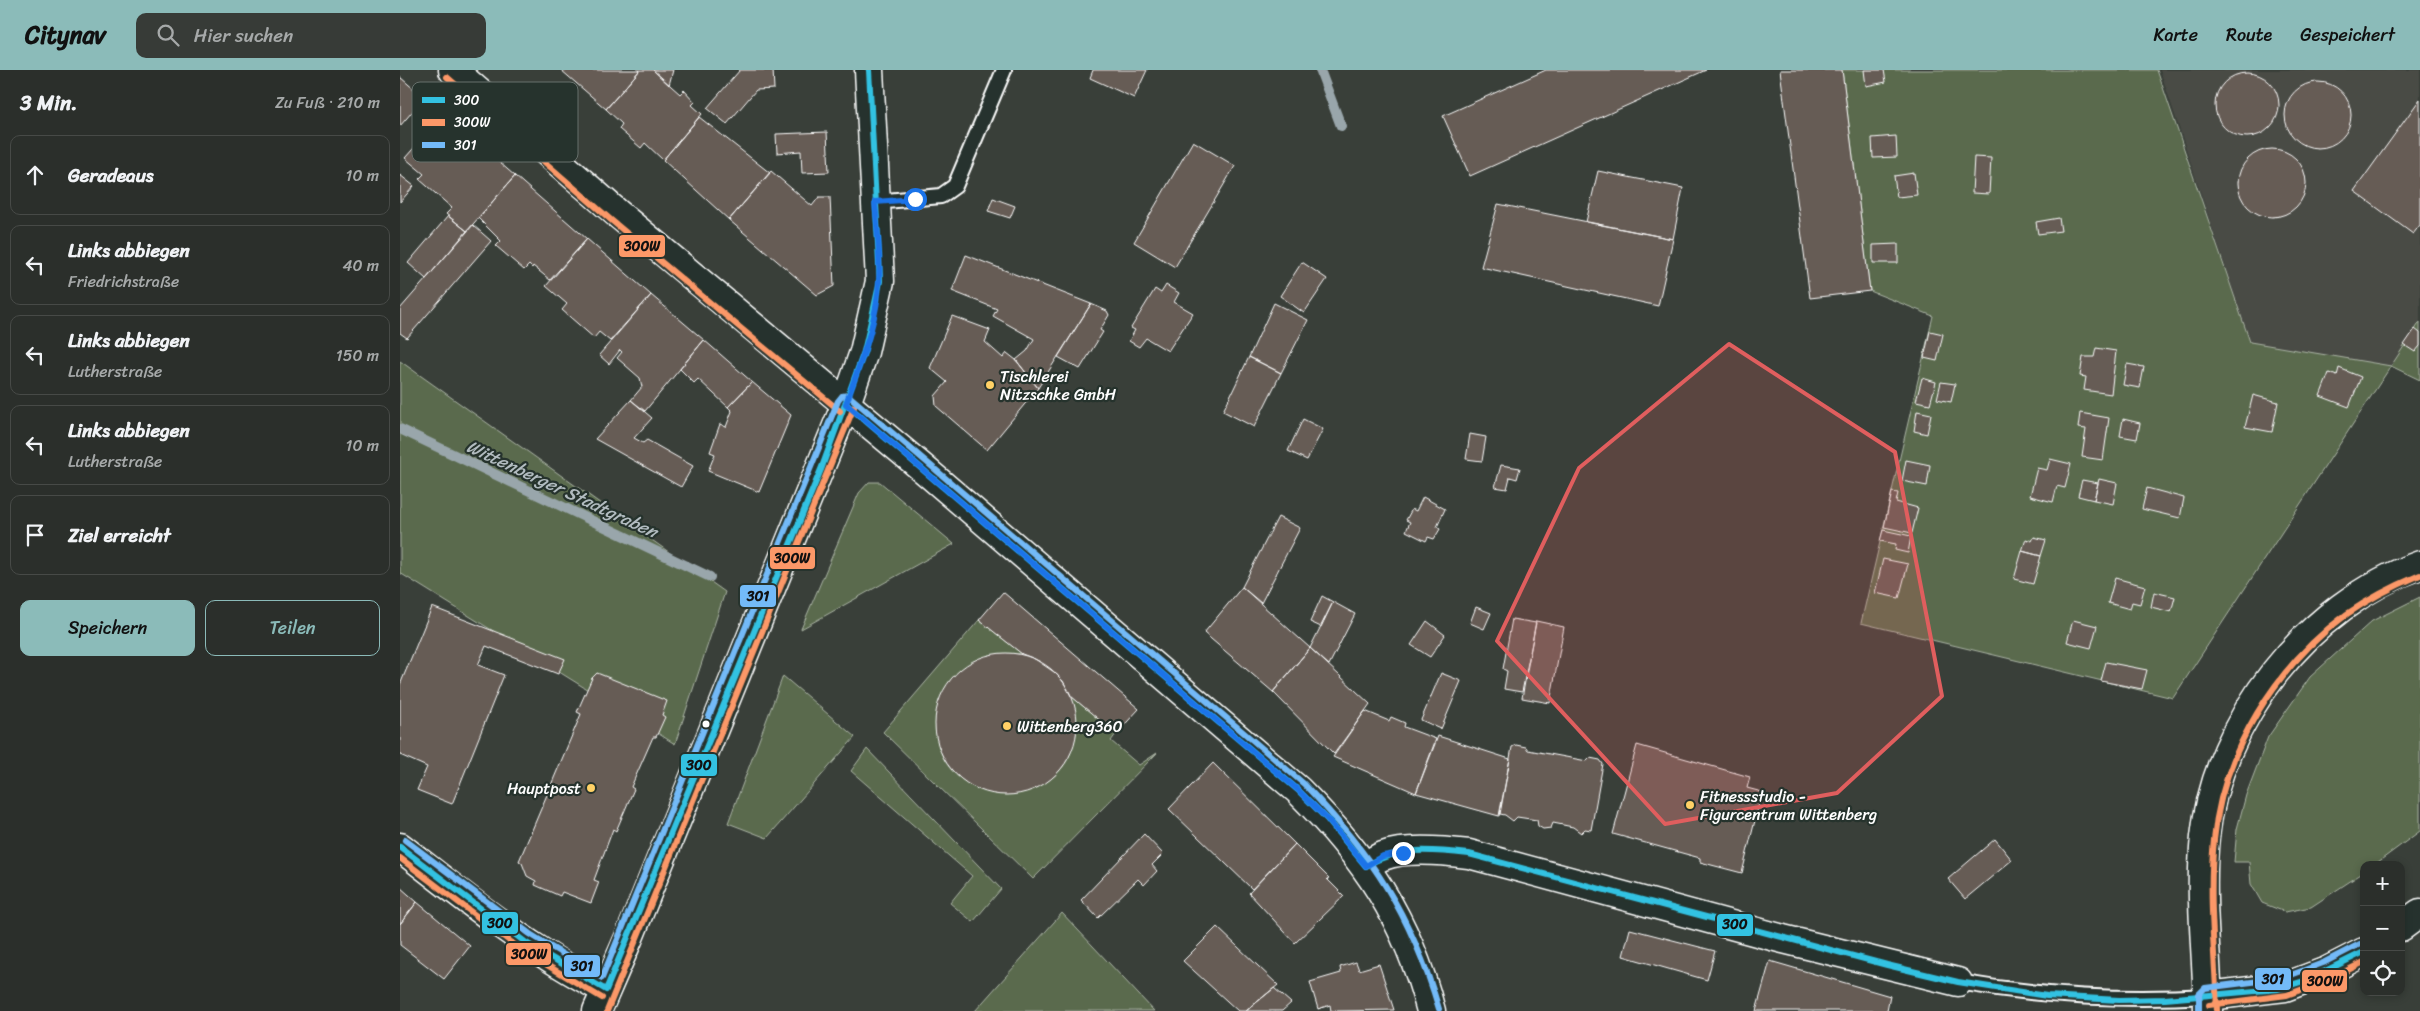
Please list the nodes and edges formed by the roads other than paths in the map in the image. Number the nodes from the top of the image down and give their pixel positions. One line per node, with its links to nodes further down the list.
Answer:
1 (453, 70): 4 (street)
2 (868, 70): 6 (street)
3 (1004, 70): 6 (lane)
4 (467, 82)
5 (559, 162): 7 (street)
6 (875, 202): 7 (street)
7 (846, 404): 10 (street); 15 (street)
8 (2420, 565): 16 (street)
9 (400, 847): 15 (street)
10 (1366, 866): 14 (street); 17 (street)
11 (2420, 913): 12 (street)
12 (2405, 925)
13 (2360, 954): 16 (street)
14 (1958, 982): 16 (lane)
15 (602, 1000)
16 (2208, 1004)
17 (1431, 1011)

